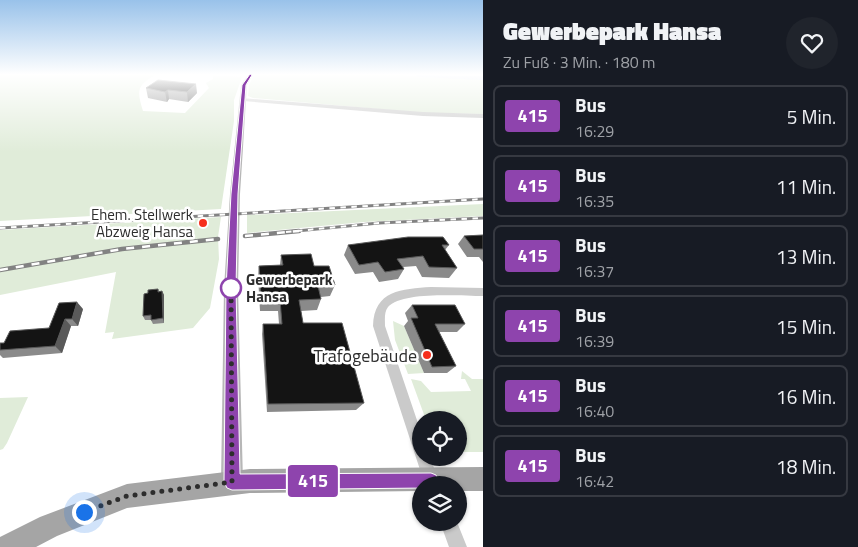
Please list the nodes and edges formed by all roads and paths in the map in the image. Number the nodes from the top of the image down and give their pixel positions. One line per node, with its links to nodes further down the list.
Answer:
1 (243, 101): 8 (main road)
2 (261, 101): 3 (street)
3 (483, 116)
4 (483, 292): 5 (street)
5 (412, 426)
6 (483, 478): 7 (main road)
7 (467, 480)
8 (232, 482): 9 (main road); 11 (main road)
9 (412, 483)
10 (452, 531): 12 (street)
11 (9, 547)
12 (458, 547)

